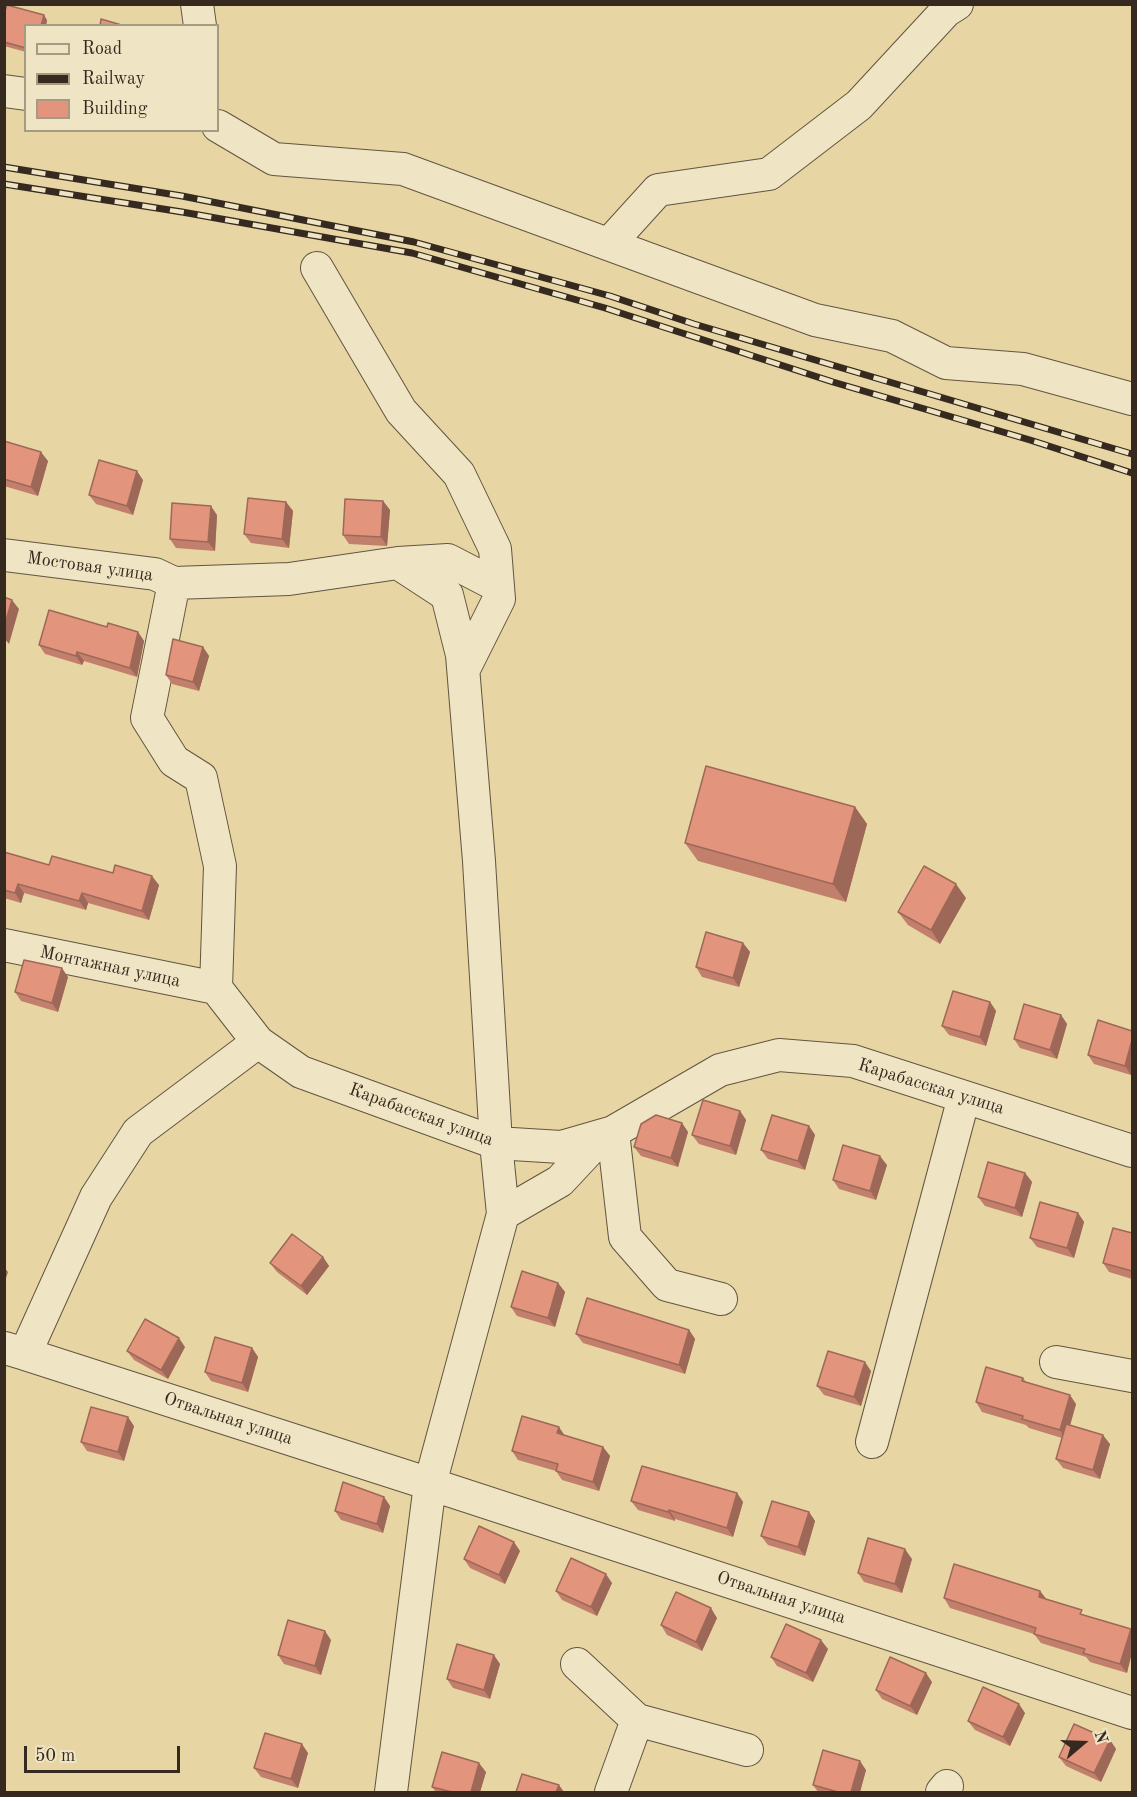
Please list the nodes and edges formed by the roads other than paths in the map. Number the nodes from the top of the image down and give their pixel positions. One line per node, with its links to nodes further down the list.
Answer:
1 (197, 4): 3 (street)
2 (957, 4): 7 (street)
3 (200, 24)
4 (4, 91): 5 (street)
5 (24, 94)
6 (219, 127): 7 (street)
7 (609, 244): 9 (street)
8 (317, 268): 13 (street)
9 (1132, 399)
10 (4, 555): 12 (street, Мостовая улица)
11 (398, 563): 12 (street); 13 (street); 14 (street)
12 (174, 583): 16 (street, Мостовая улица)
13 (498, 586): 14 (street)
14 (464, 669): 20 (street)
15 (4, 945): 16 (street, Монтажная улица)
16 (216, 988): 17 (street, Карабасская улица)
17 (258, 1042): 20 (street, Карабасская улица); 24 (street, Отвальная улица)
18 (964, 1097): 19 (street, Карабасская улица); 21 (street, Карабасская улица); 27 (street)
19 (608, 1134): 20 (street, Карабасская улица); 22 (street); 23 (street)
20 (496, 1143): 22 (street)
21 (1132, 1151)
22 (503, 1214): 28 (street)
23 (721, 1299)
24 (15, 1351): 28 (street, Отвальная улица)
25 (1056, 1362): 26 (street)
26 (1132, 1376)
27 (872, 1442)
28 (430, 1484): 30 (street, Отвальная улица); 33 (street)
29 (577, 1664): 31 (street)
30 (1132, 1713)
31 (638, 1720): 32 (street); 34 (street)
32 (747, 1750)
33 (391, 1792)
34 (611, 1792)

